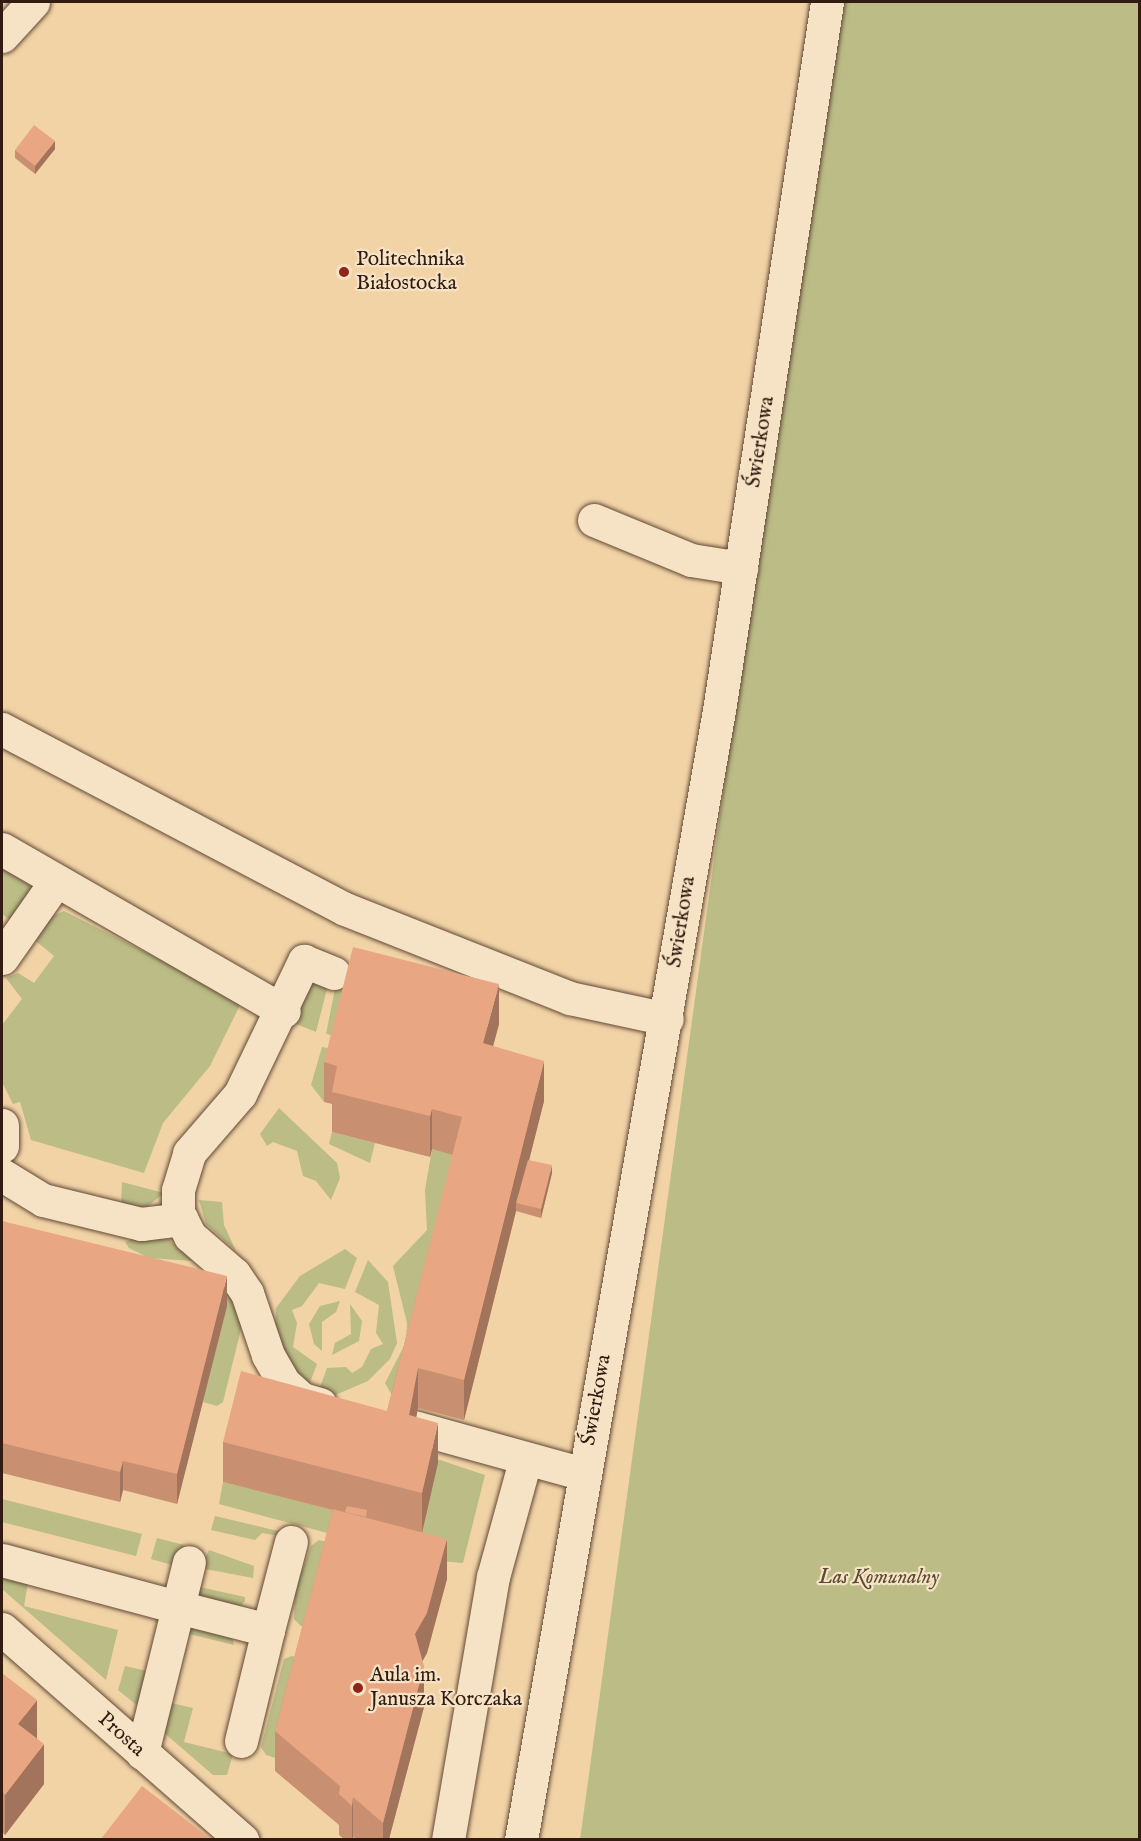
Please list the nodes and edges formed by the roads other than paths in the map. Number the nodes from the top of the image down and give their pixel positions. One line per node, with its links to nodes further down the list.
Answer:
1 (33, 2): 3 (street)
2 (827, 2): 5 (street, Świerkowa)
3 (2, 36)
4 (594, 520): 5 (street)
5 (741, 568): 12 (street, Świerkowa)
6 (2, 729): 12 (street)
7 (2, 849): 8 (street)
8 (56, 880): 9 (street); 11 (street)
9 (5, 947)
10 (334, 973): 11 (street)
11 (284, 1011): 16 (street)
12 (667, 1019): 20 (street, Świerkowa)
13 (2, 1125): 14 (street)
14 (2, 1146)
15 (2, 1175): 16 (street)
16 (182, 1219): 17 (street)
17 (351, 1412)
18 (398, 1423): 19 (street)
19 (525, 1461): 20 (street); 30 (street)
20 (584, 1474): 31 (street, Świerkowa)
21 (291, 1542): 26 (street)
22 (2, 1560): 24 (street)
23 (189, 1562): 24 (street)
24 (178, 1607): 26 (street); 28 (street)
25 (2, 1629): 28 (street, Prosta)
26 (268, 1630): 27 (street)
27 (241, 1741)
28 (142, 1753): 29 (street, Prosta)
29 (242, 1839)
30 (448, 1839)
31 (521, 1839)

